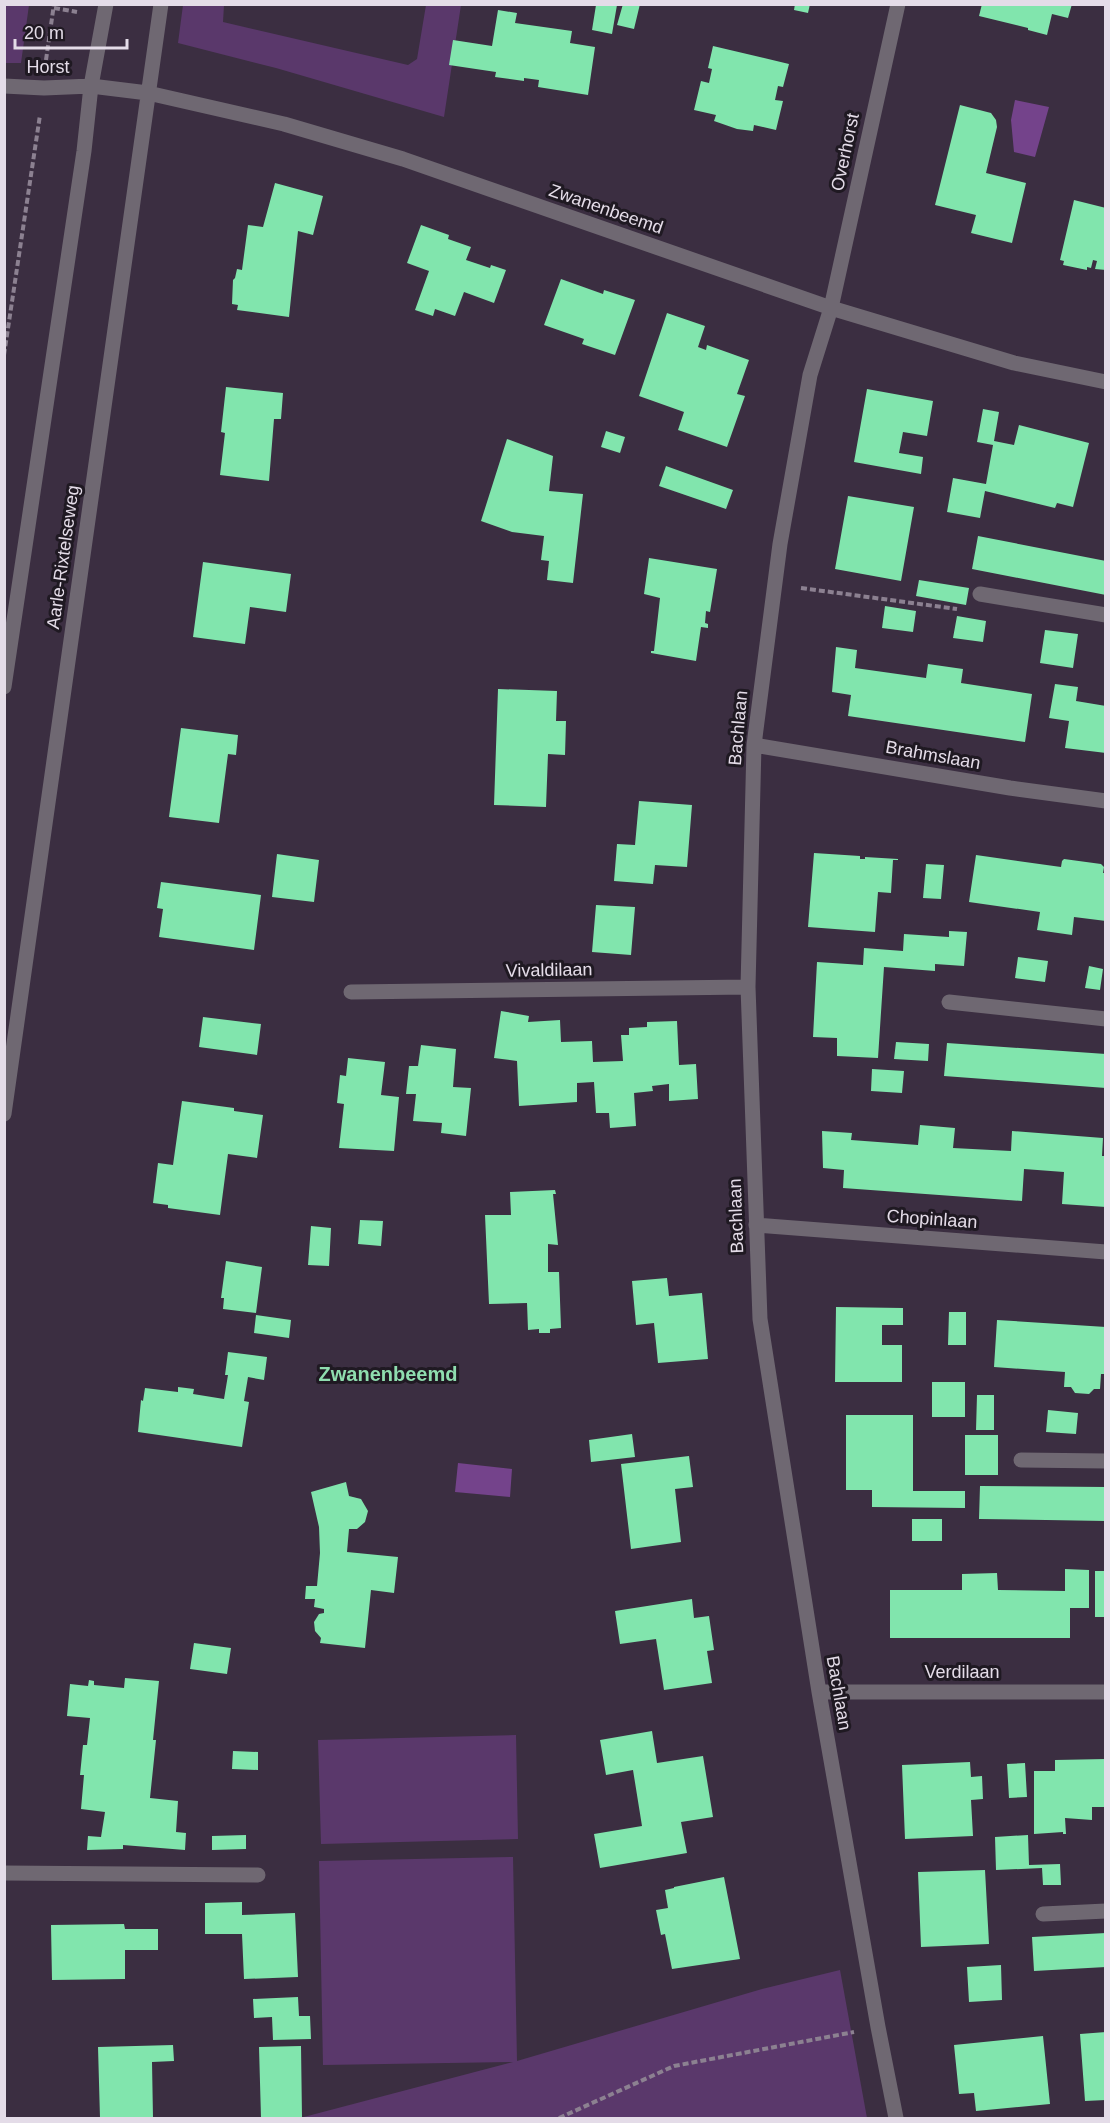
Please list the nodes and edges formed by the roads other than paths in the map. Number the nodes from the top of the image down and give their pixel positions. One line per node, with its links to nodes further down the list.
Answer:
1 (106, 4): 5 (street)
2 (161, 4): 6 (street, Aarle-Rixtelseweg)
3 (898, 4): 7 (street, Overhorst)
4 (4, 86): 5 (street, Horst)
5 (91, 86): 6 (street, Zwanenbeemd); 11 (street)
6 (148, 93): 7 (street, Zwanenbeemd); 18 (street, Aarle-Rixtelseweg)
7 (831, 308): 8 (street, Zwanenbeemd); 12 (street, Bachlaan)
8 (1106, 382)
9 (980, 594): 10 (street)
10 (1106, 615)
11 (4, 687)
12 (754, 745): 13 (street, Brahmslaan); 14 (street, Bachlaan)
13 (1106, 801)
14 (747, 987): 15 (street, Vivaldilaan); 19 (street, Bachlaan)
15 (351, 992)
16 (949, 1002): 17 (street)
17 (1106, 1018)
18 (4, 1114)
19 (756, 1225): 20 (street, Chopinlaan); 23 (street, Bachlaan)
20 (1106, 1252)
21 (1021, 1460): 22 (street)
22 (1106, 1461)
23 (819, 1692): 24 (street, Verdilaan); 29 (street, Bachlaan)
24 (1106, 1692)
25 (4, 1873): 26 (street)
26 (258, 1875)
27 (1106, 1911): 28 (street)
28 (1043, 1914)
29 (896, 2118)

